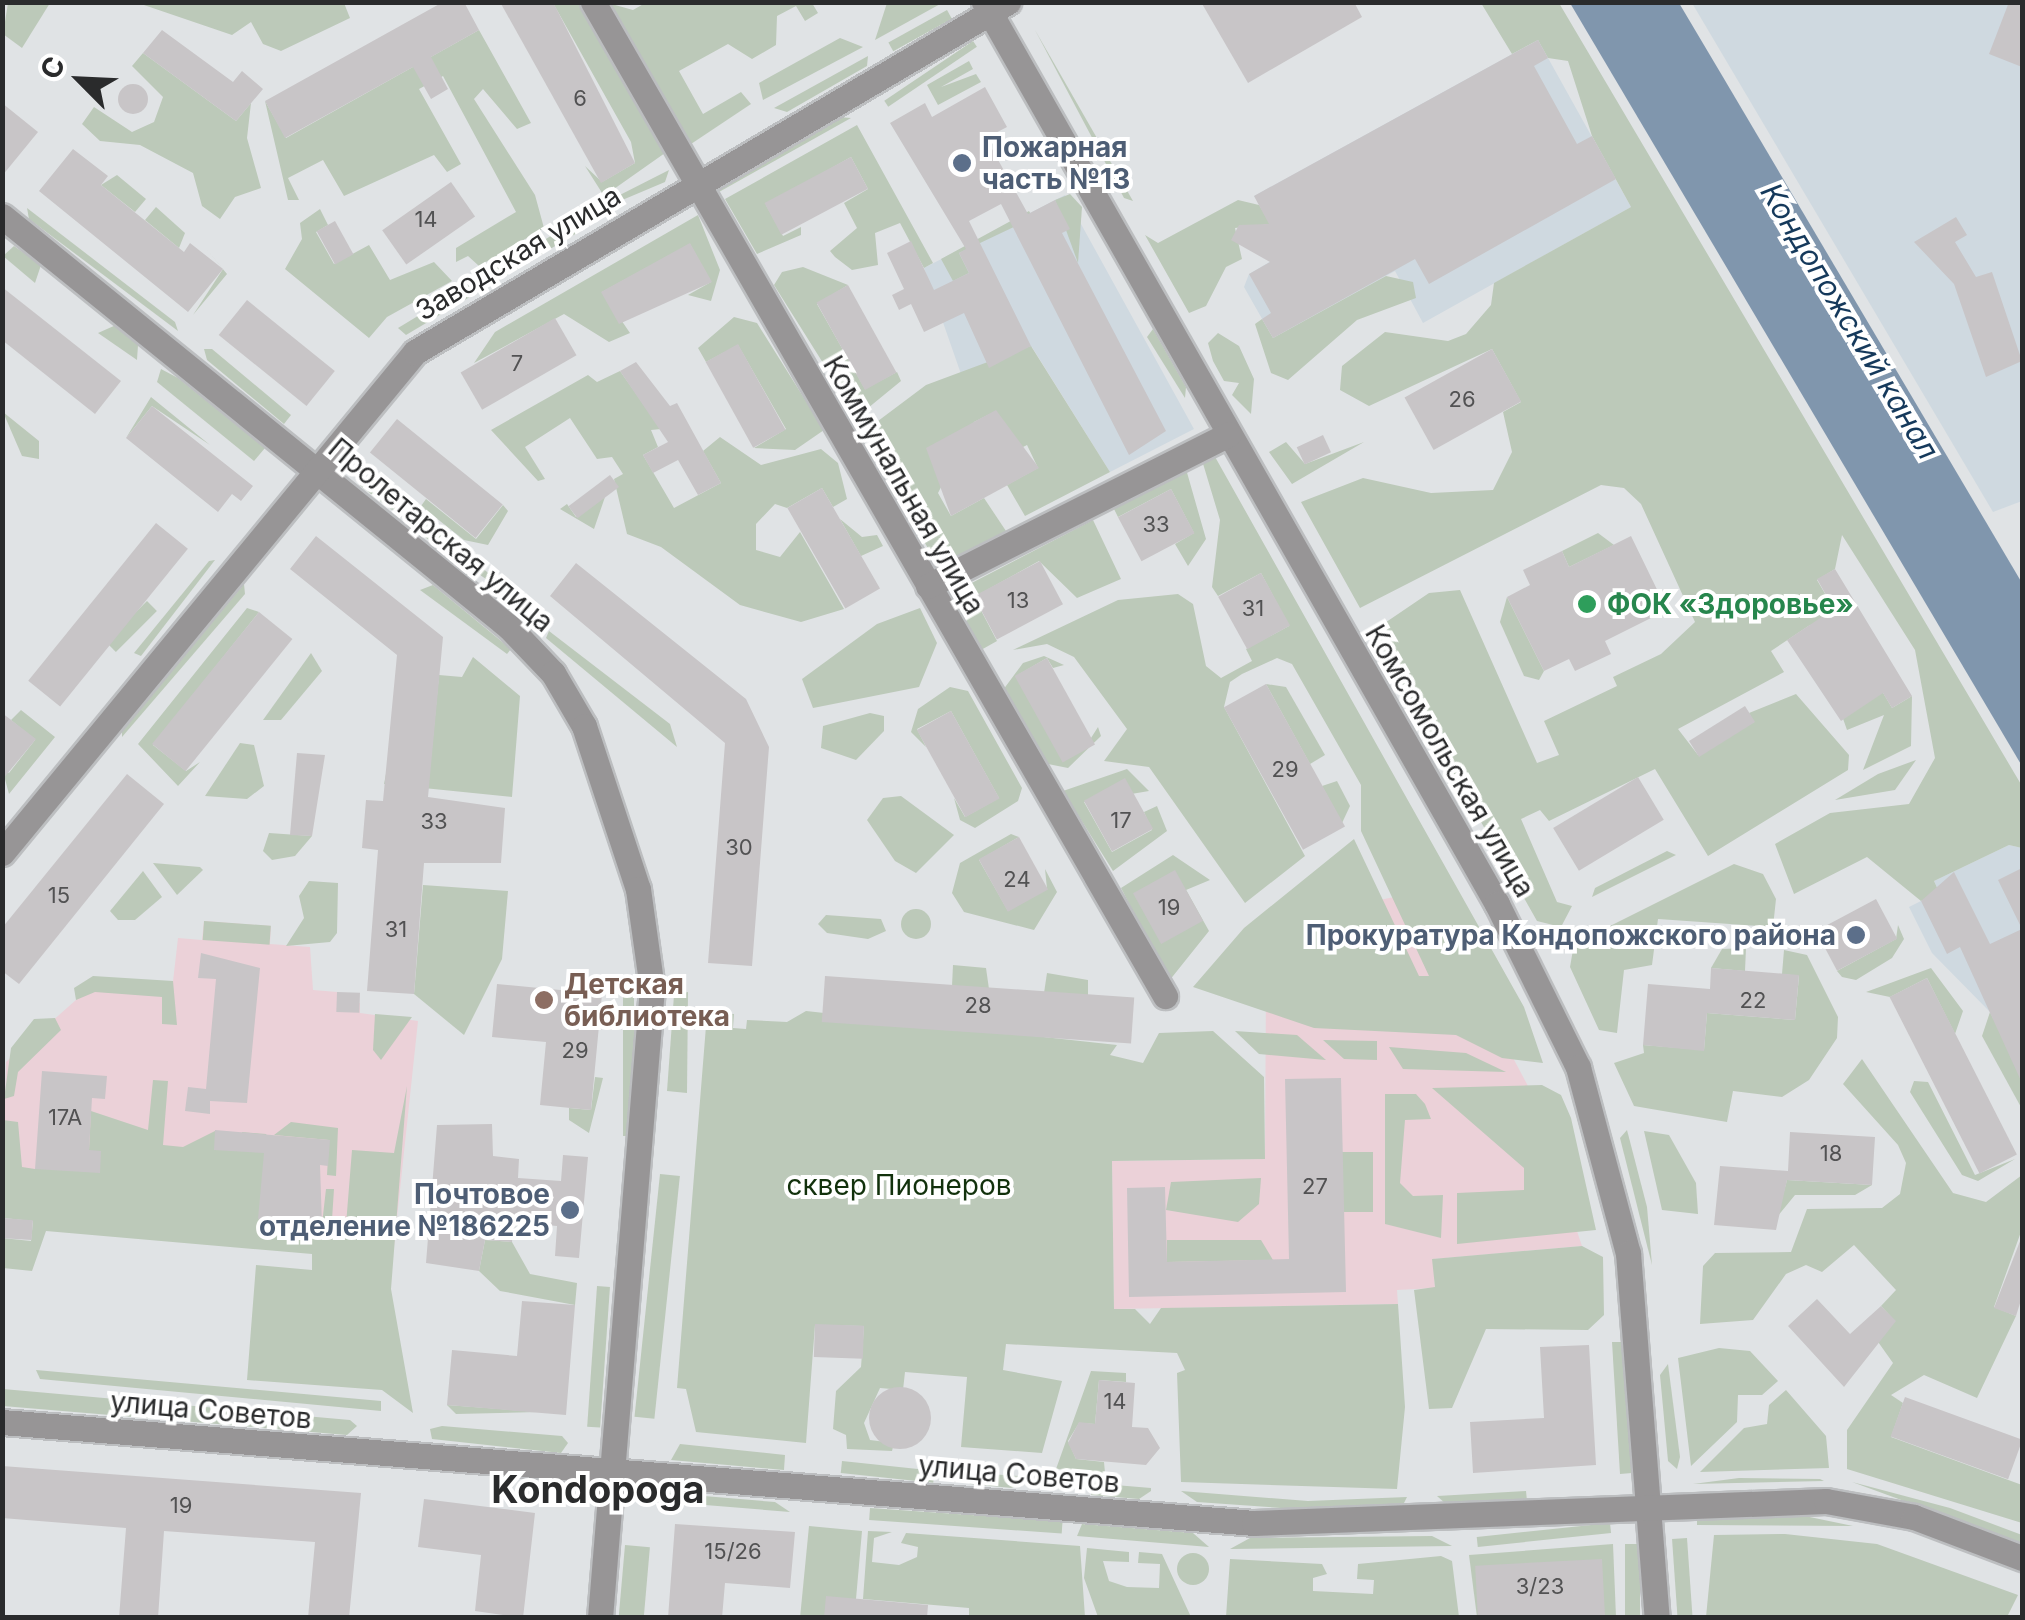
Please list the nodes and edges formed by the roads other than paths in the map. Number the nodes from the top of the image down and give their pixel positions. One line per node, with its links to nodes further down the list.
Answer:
1 (593, 2): 3 (street, Коммунальная улица)
2 (994, 6): 3 (street, Заводская улица); 5 (street, Комсомольская улица)
3 (696, 182): 6 (street, Заводская улица); 7 (street, Коммунальная улица)
4 (2, 216): 6 (street, Пролетарская улица)
5 (1229, 434): 7 (street); 14 (street, Комсомольская улица)
6 (316, 469): 9 (street, Заводская улица); 13 (street, Пролетарская улица)
7 (928, 586): 11 (street, Коммунальная улица)
8 (2, 809): 9 (street)
9 (24, 826): 10 (street, Заводская улица)
10 (2, 853)
11 (1165, 996)
12 (2, 1422): 13 (street, улица Советов)
13 (614, 1473): 14 (street, улица Советов); 16 (street, Пролетарская улица)
14 (1654, 1505): 15 (street, улица Советов); 17 (street, Комсомольская улица)
15 (2022, 1558)
16 (600, 1618)
17 (1656, 1618)

